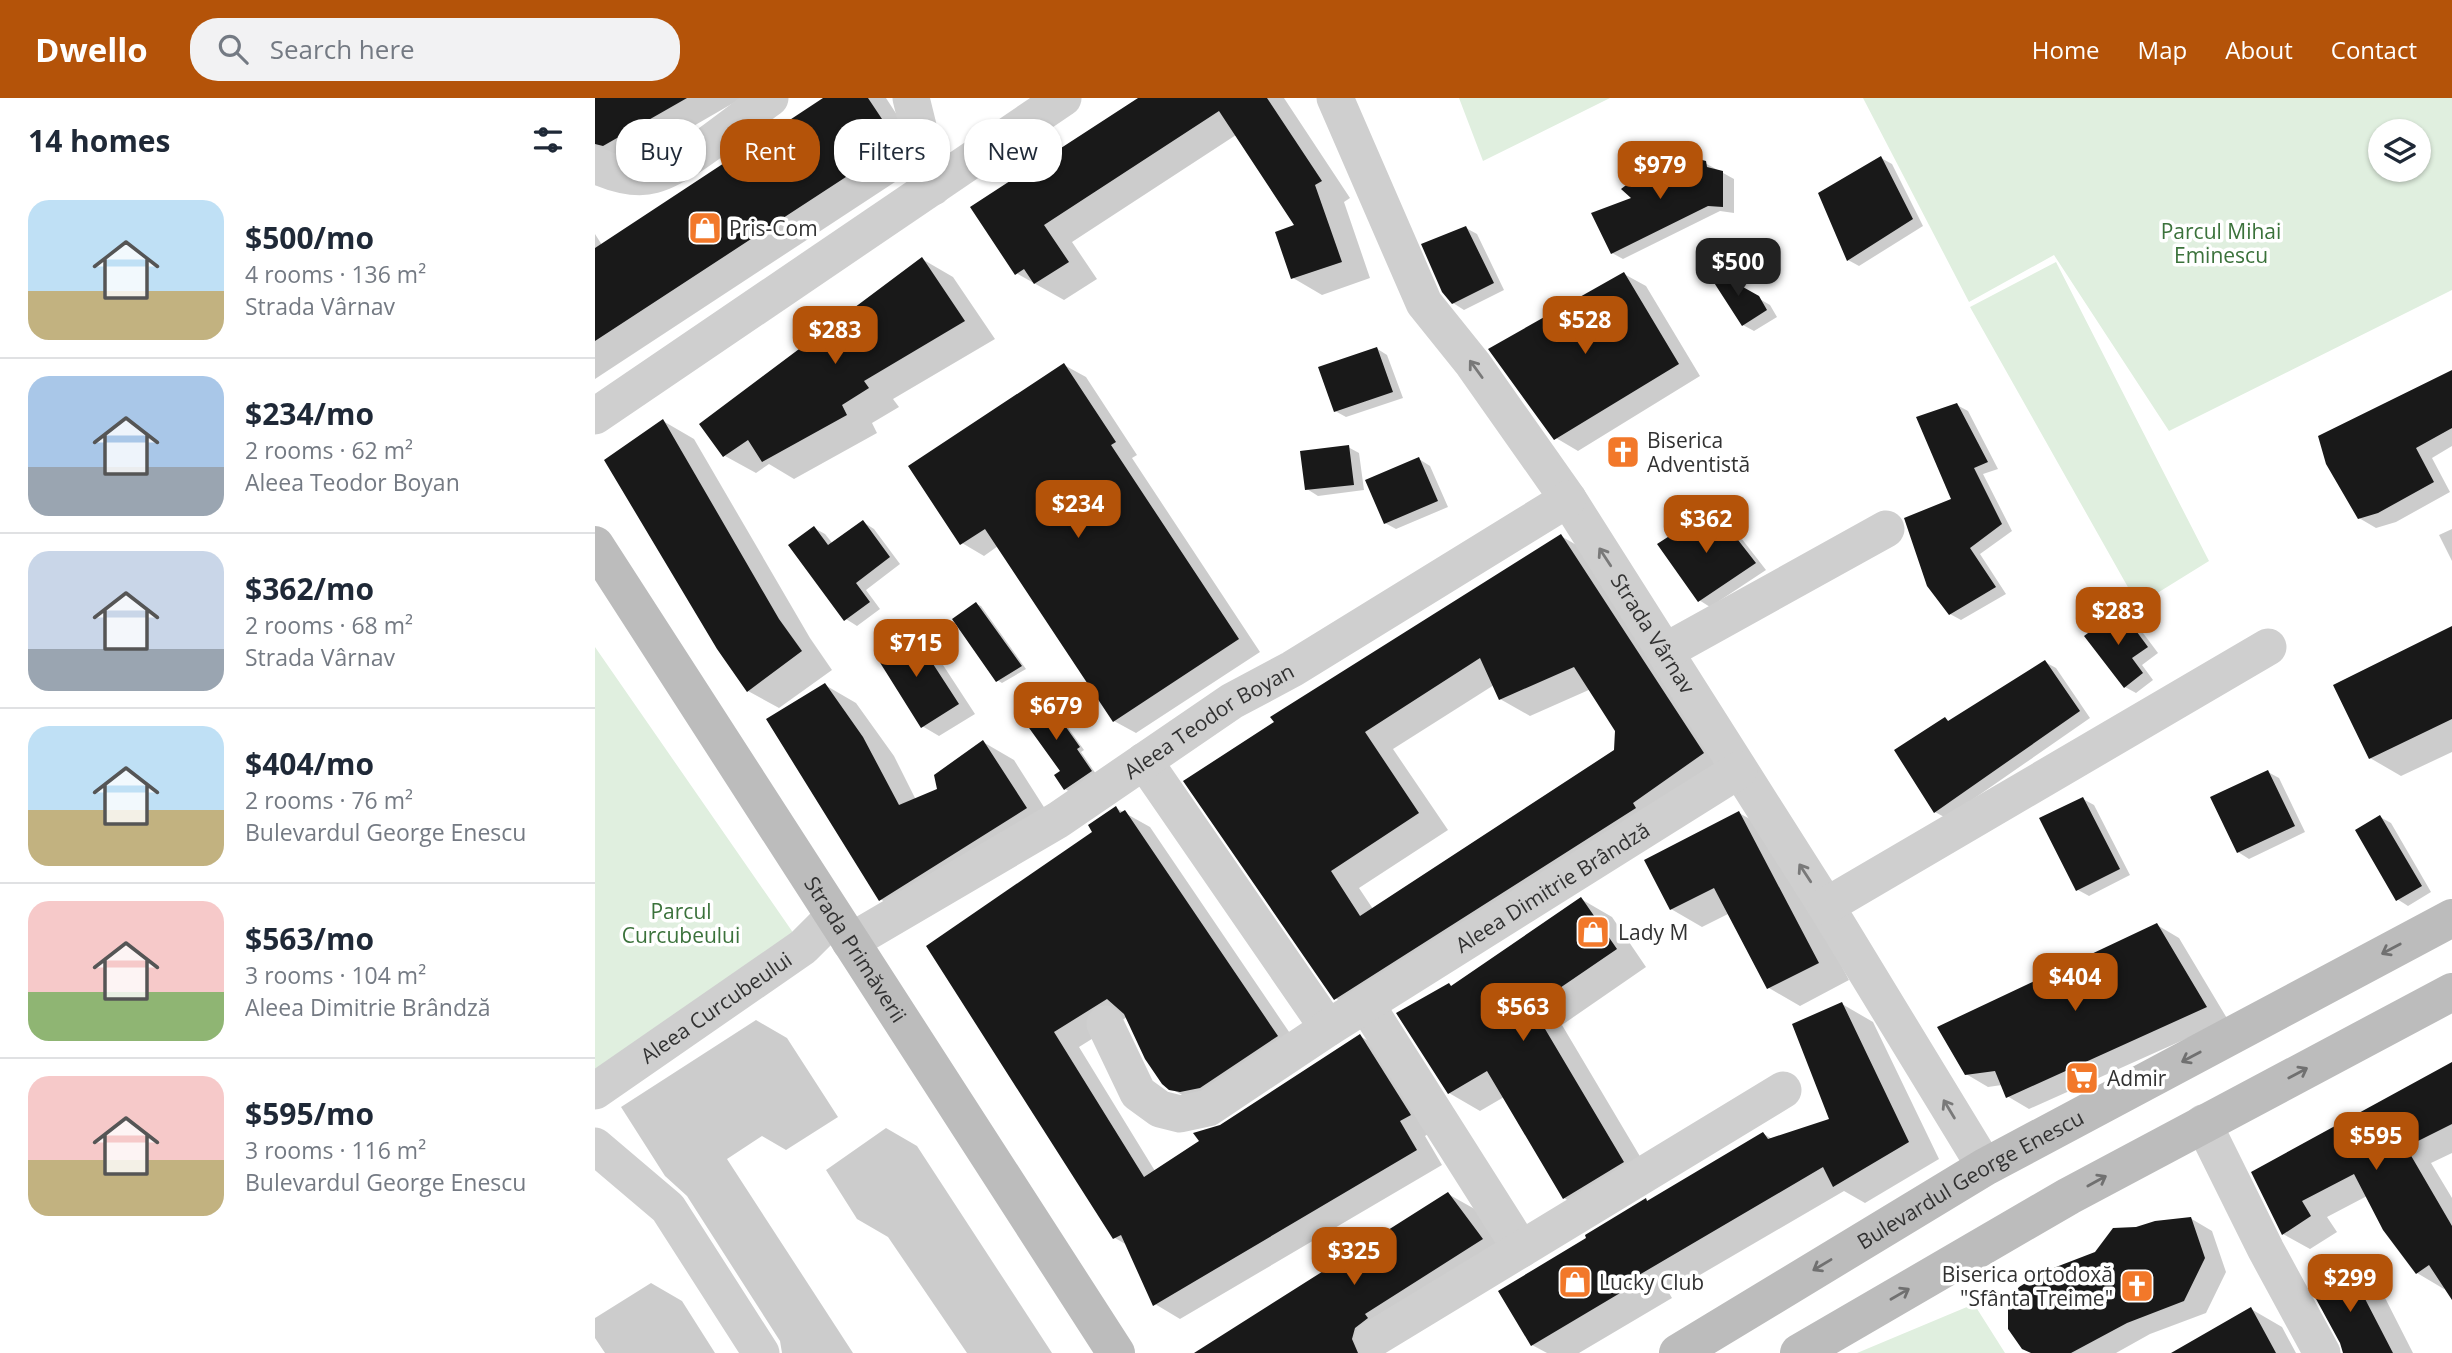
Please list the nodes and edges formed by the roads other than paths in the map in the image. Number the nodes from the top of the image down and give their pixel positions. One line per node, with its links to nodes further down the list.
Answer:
1 (770, 98): 5 (street)
2 (911, 98): 6 (street)
3 (1063, 98): 6 (street)
4 (1335, 98): 8 (street, Strada Vârnav, one-way to 4)
5 (595, 165)
6 (933, 187): 7 (street)
7 (595, 416)
8 (1568, 499): 12 (street, Strada Vârnav, one-way to 8); 13 (street, Aleea Teodor Boyan)
9 (1886, 529): 12 (street)
10 (595, 545): 17 (main road, Strada Primăverii)
11 (2268, 647): 15 (street)
12 (1666, 651): 14 (street, Strada Vârnav)
13 (1144, 761): 17 (street, Aleea Teodor Boyan); 21 (street)
14 (1739, 770): 15 (street, Strada Vârnav, one-way to 14); 19 (street, Aleea Dimitrie Brândză)
15 (1826, 906): 26 (street, Strada Vârnav, one-way to 15)
16 (2452, 918): 26 (main road, Bulevardul George Enescu, one-way to 26)
17 (841, 930): 23 (street, Aleea Curcubeului); 30 (main road, Strada Primăverii)
18 (2452, 992): 24 (main road, one-way to 18)
19 (1367, 1006): 21 (street, Aleea Dimitrie Brândză); 27 (street)
20 (1105, 1024): 21 (street, Aleea Dimitrie Brândză)
21 (1328, 1028)
22 (1783, 1090): 27 (street)
23 (595, 1091)
24 (2203, 1123): 32 (main road, one-way to 24); 33 (street)
25 (595, 1146): 29 (street)
26 (1985, 1167): 31 (main road, Bulevardul George Enescu, one-way to 31)
27 (1521, 1249): 28 (street)
28 (1373, 1339)
29 (761, 1353)
30 (1116, 1353)
31 (1678, 1353)
32 (1799, 1353)
33 (2322, 1353)

